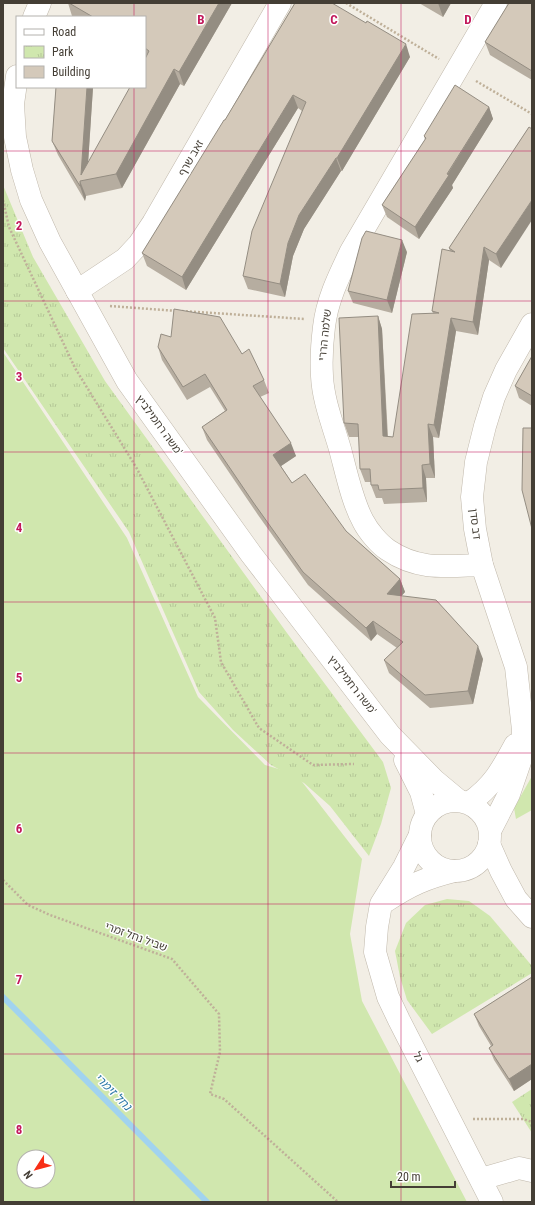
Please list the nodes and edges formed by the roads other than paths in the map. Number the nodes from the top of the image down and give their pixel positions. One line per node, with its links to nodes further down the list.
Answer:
1 (40, 3): 4 (street)
2 (280, 3): 6 (street, זאב שרף)
3 (496, 3): 8 (street, שלמה הררי)
4 (34, 16)
5 (16, 83): 6 (street, משה רחמילביץ')
6 (81, 298): 10 (street, משה רחמילביץ')
7 (532, 324): 8 (street, דב סדן)
8 (482, 565): 9 (street, דב סדן)
9 (523, 730): 11 (street); 14 (street, דב סדן)
10 (390, 735): 11 (street, משה רחמילביץ'); 12 (street, משה רחמילביץ')
11 (463, 802): 12 (street); 14 (street)
12 (427, 814): 13 (street)
13 (420, 835): 15 (street); 17 (street, גל)
14 (489, 838): 15 (street); 16 (street)
15 (461, 869): 16 (street); 17 (street)
16 (516, 899): 18 (street)
17 (381, 904): 20 (street, גל)
18 (532, 918)
19 (532, 1171): 20 (street)
20 (481, 1179): 21 (street, גל)
21 (492, 1202)

